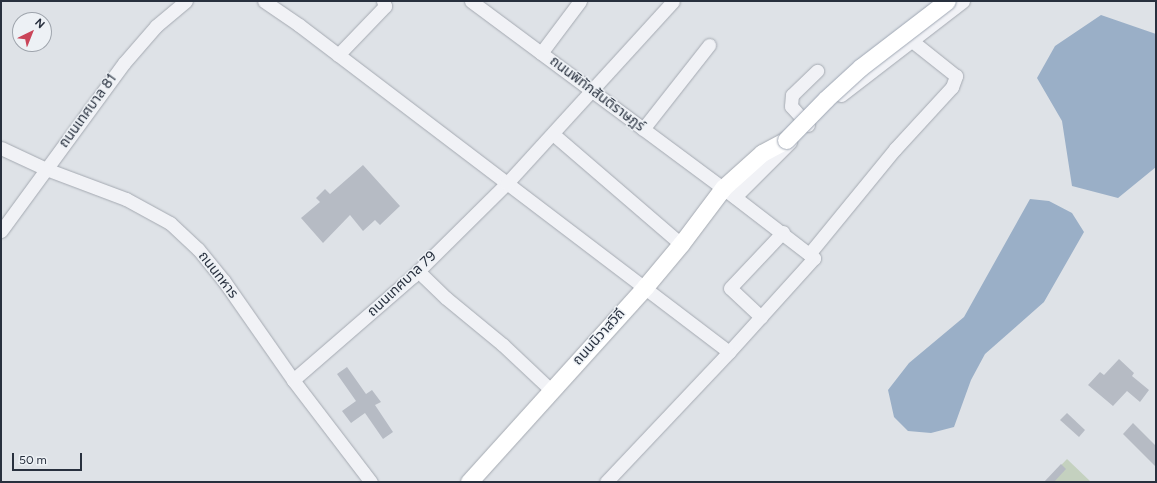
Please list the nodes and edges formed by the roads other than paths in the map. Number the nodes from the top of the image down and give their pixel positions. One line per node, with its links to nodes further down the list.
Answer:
1 (186, 1): 19 (street, ถนนเทศบาล 81)
2 (264, 1): 12 (street)
3 (383, 1): 12 (street)
4 (471, 1): 11 (street, ถนนพิทักสันติราษฎร์)
5 (580, 1): 11 (street)
6 (673, 1): 14 (street, ถนนเทศบาล 79)
7 (947, 1): 21 (main road, ถนนนิวาสวิถี, bridge)
8 (963, 1): 9 (street)
9 (912, 41): 15 (street); 25 (street)
10 (709, 46): 16 (street)
11 (541, 53): 14 (street, ถนนพิทักสันติราษฎร์)
12 (338, 55): 20 (street)
13 (817, 71): 15 (street)
14 (592, 91): 16 (street, ถนนพิทักสันติราษฎร์); 17 (street, ถนนเทศบาล 79)
15 (808, 125): 21 (street)
16 (643, 129): 21 (street, ถนนพิทักสันติราษฎร์)
17 (553, 134): 20 (street, ถนนเทศบาล 79); 24 (street)
18 (1, 148): 19 (street, ถนนทหาร)
19 (46, 169): 22 (street, ถนนเทศบาล 81); 30 (street, ถนนทหาร)
20 (507, 183): 26 (street, ถนนเทศบาล 79); 27 (street)
21 (729, 192): 23 (street, ถนนพิทักสันติราษฎร์); 24 (main road, ถนนนิวาสวิถี)
22 (1, 231)
23 (782, 232): 25 (street, ถนนพิทักสันติราษฎร์); 28 (street)
24 (681, 244): 27 (main road, ถนนนิวาสวิถี)
25 (809, 254): 28 (street)
26 (418, 271): 30 (street, ถนนเทศบาล 79); 31 (street)
27 (645, 287): 29 (street); 31 (main road, ถนนนิวาสวิถี)
28 (761, 317): 29 (street)
29 (729, 352): 34 (street)
30 (293, 380): 32 (street, ถนนทหาร)
31 (551, 390): 33 (main road, ถนนนิวาสวิถี)
32 (371, 482)
33 (469, 482)
34 (606, 482)

